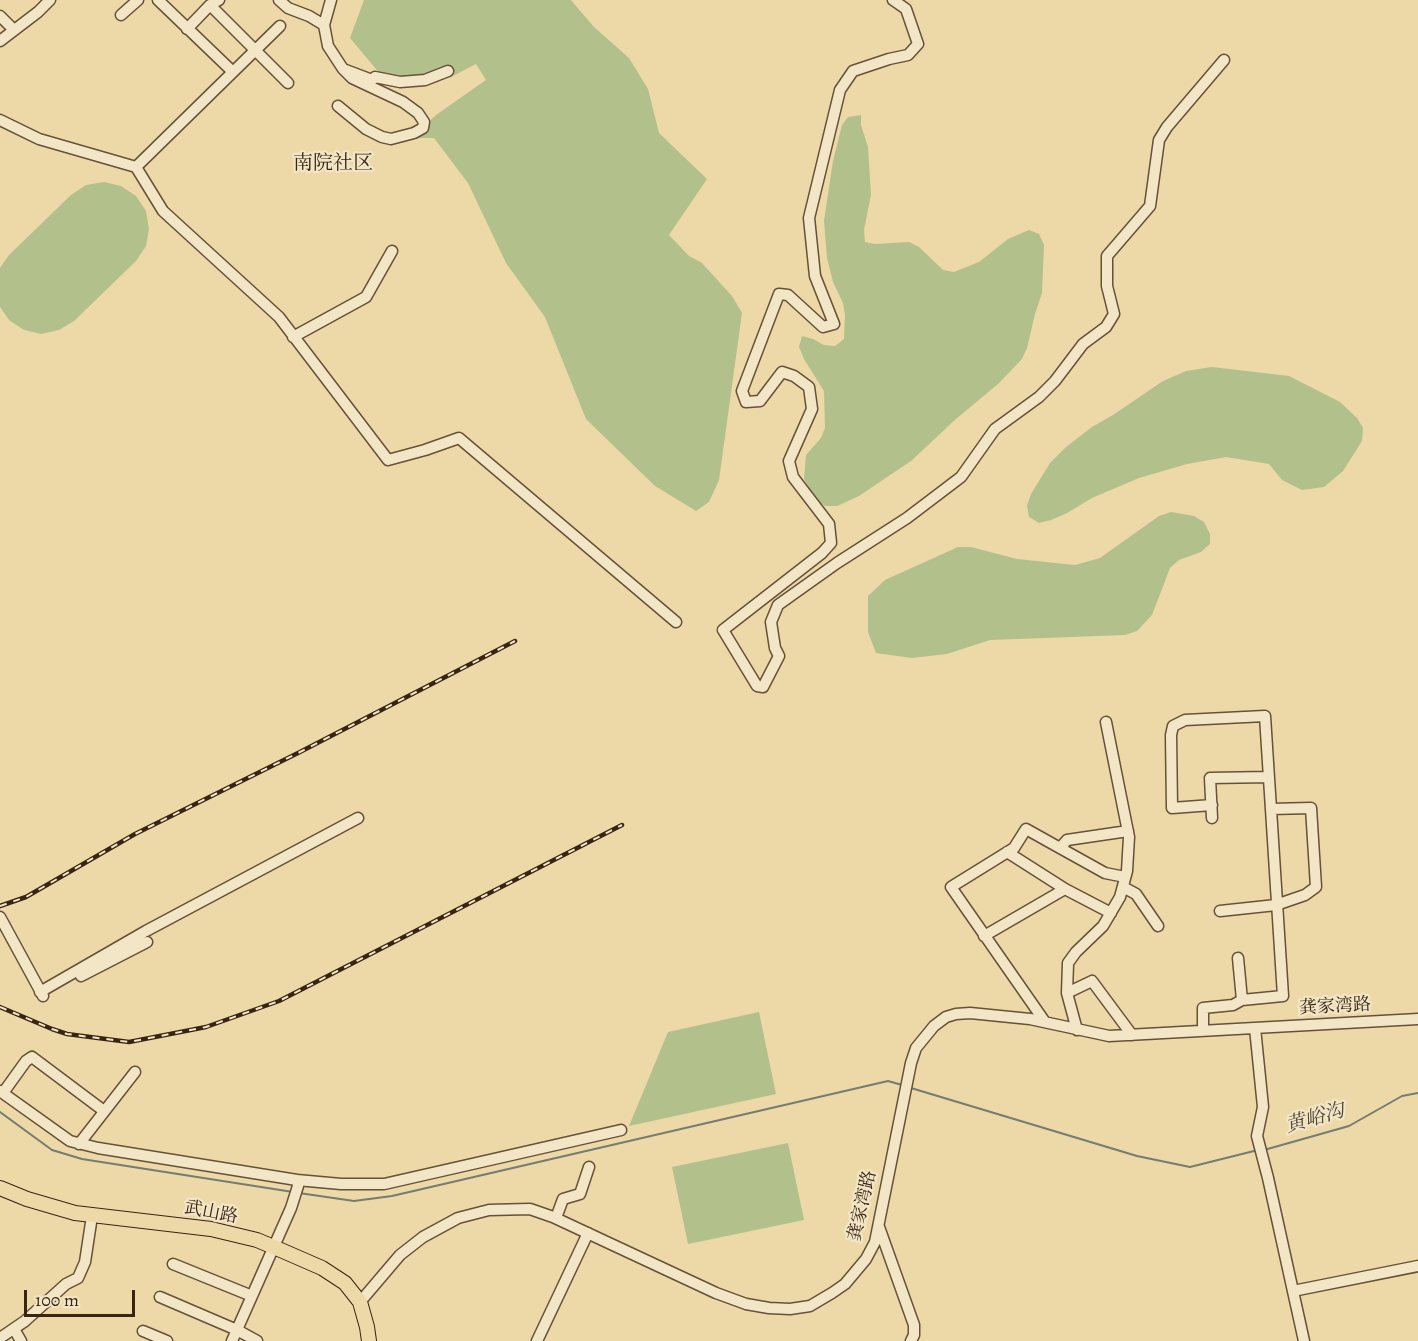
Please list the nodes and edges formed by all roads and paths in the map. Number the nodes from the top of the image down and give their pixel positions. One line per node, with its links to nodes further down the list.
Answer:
1 (50, 0): 13 (street)
2 (138, 0): 8 (street)
3 (158, 0): 12 (street)
4 (279, 0): 10 (street)
5 (331, 0): 10 (street)
6 (893, 0): 16 (street)
7 (215, 3): 12 (street); 15 (street)
8 (121, 15)
9 (0, 16): 13 (street)
10 (324, 25): 17 (street)
11 (280, 26): 15 (street)
12 (187, 28): 19 (street)
13 (14, 30): 14 (street)
14 (0, 41)
15 (255, 50): 19 (street); 20 (street)
16 (1224, 60)
17 (344, 69): 18 (street); 21 (street)
18 (448, 71)
19 (232, 72): 23 (street)
20 (288, 83)
21 (338, 106)
22 (0, 120): 23 (street)
23 (136, 167): 25 (street)
24 (392, 250): 25 (street)
25 (293, 337): 26 (street)
26 (676, 622)
27 (1106, 722): 33 (street)
28 (1269, 777): 29 (street); 29 (street); 30 (street)
29 (1212, 805): 32 (street)
30 (1271, 809): 38 (street); 38 (street)
31 (358, 818): 46 (street)
32 (1212, 818)
33 (1128, 831): 34 (street); 36 (street)
34 (1060, 848): 35 (street); 36 (street)
35 (1007, 852): 37 (street); 43 (street)
36 (1124, 882): 40 (street); 42 (street)
37 (1065, 889): 40 (street); 43 (street)
38 (1276, 905): 39 (street); 48 (street)
39 (1220, 911)
40 (1111, 913): 47 (street)
41 (0, 917): 46 (street)
42 (1158, 926)
43 (984, 936): 50 (street)
44 (147, 942): 46 (street)
45 (1238, 958): 48 (street)
46 (40, 992)
47 (1067, 993): 52 (street); 54 (street)
48 (1242, 1000): 53 (street)
49 (1418, 1019): 51 (street, 龚家湾路)
50 (1045, 1022): 52 (street, 龚家湾路); 65 (street, 龚家湾路)
51 (1255, 1028): 53 (street, 龚家湾路); 70 (street)
52 (1077, 1030): 54 (street, 龚家湾路)
53 (1203, 1031): 54 (street, 龚家湾路)
54 (1132, 1035)
55 (135, 1072): 57 (street)
56 (2, 1092): 57 (street); 59 (street)
57 (104, 1111): 59 (street)
58 (621, 1130): 61 (street)
59 (80, 1143): 61 (street)
60 (589, 1167): 64 (street)
61 (298, 1183): 67 (street)
62 (0, 1188): 63 (main road, 武山路)
63 (92, 1216): 67 (main road, 武山路); 74 (street)
64 (556, 1218): 66 (street, 龚家湾路); 73 (street, 龚家湾路)
65 (878, 1224): 66 (street, 龚家湾路); 84 (street)
66 (588, 1233): 83 (street)
67 (274, 1247): 71 (street); 73 (main road, 武山路)
68 (173, 1264): 71 (street)
69 (1418, 1266): 70 (street)
70 (1293, 1291): 85 (street)
71 (252, 1296): 75 (street)
72 (160, 1297): 75 (street)
73 (360, 1302): 82 (main road, 武山路)
74 (14, 1329): 77 (street); 78 (street)
75 (237, 1330): 80 (street); 81 (street)
76 (143, 1331): 79 (street)
77 (0, 1338)
78 (21, 1341)
79 (167, 1341)
80 (232, 1341)
81 (257, 1341)
82 (369, 1341)
83 (537, 1341)
84 (911, 1341)
85 (1304, 1341)

